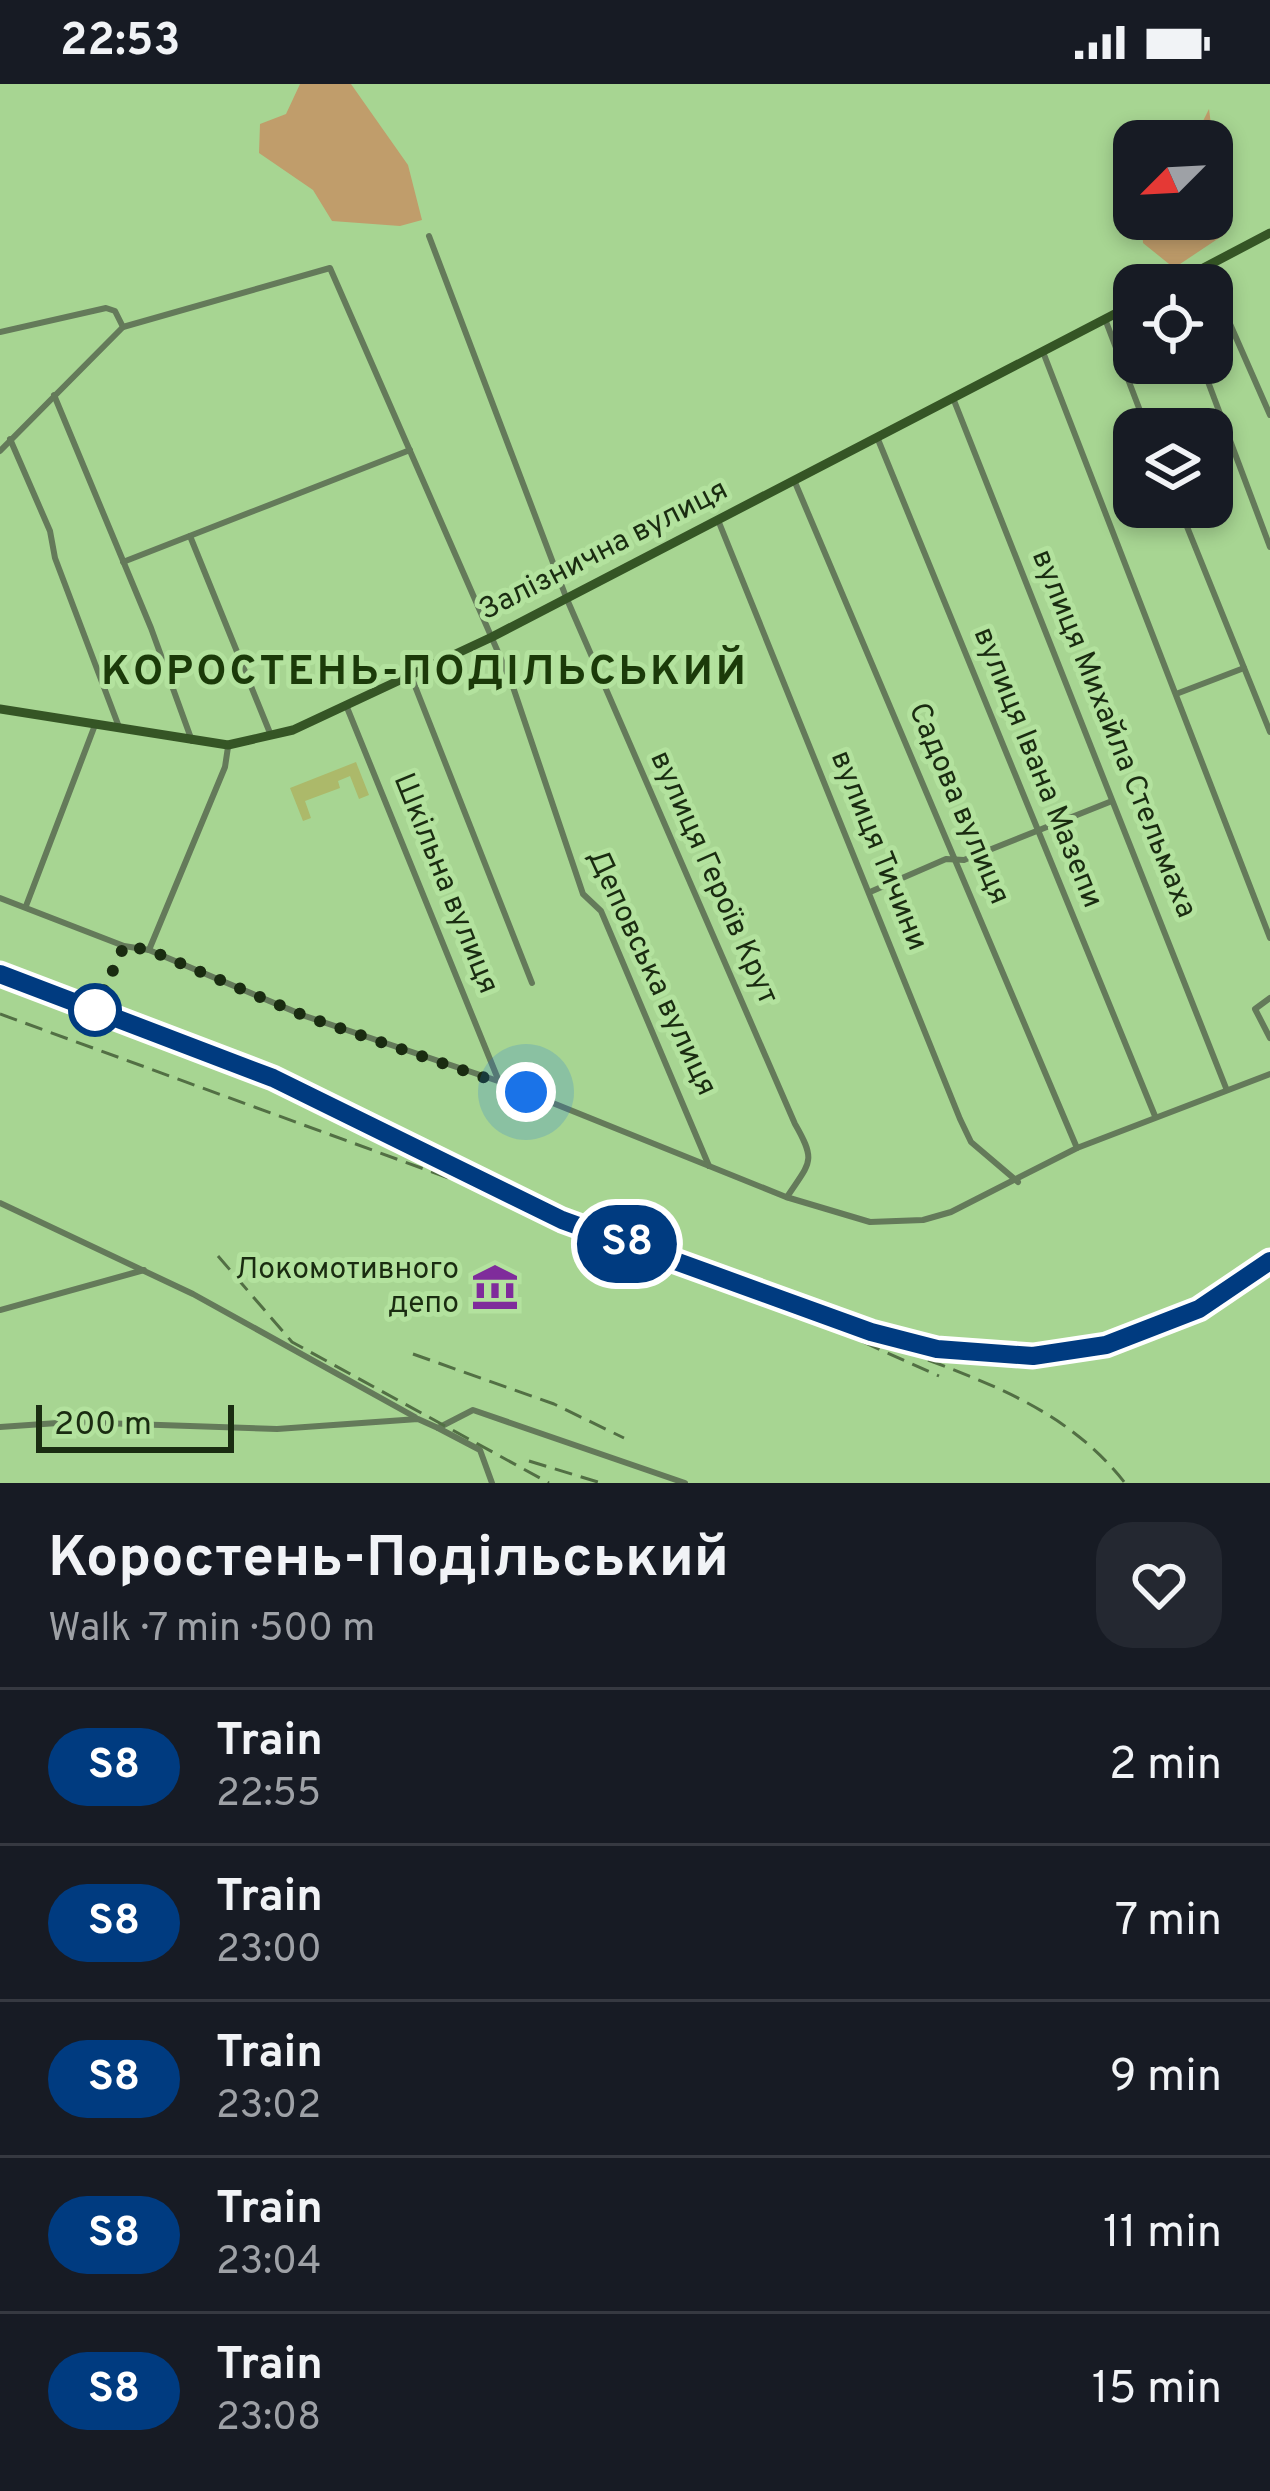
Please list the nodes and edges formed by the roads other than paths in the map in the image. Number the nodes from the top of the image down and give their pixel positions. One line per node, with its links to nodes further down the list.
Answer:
1 (1269, 235): 3 (street)
2 (429, 236): 25 (street, вулиця Героїв Крут)
3 (1211, 264)
4 (1113, 315): 5 (street, Залізнична вулиця)
5 (1105, 319): 9 (street, Залізнична вулиця); 13 (street)
6 (123, 326): 8 (street); 11 (street); 18 (street, Деповська вулиця)
7 (1233, 331): 14 (street)
8 (0, 332)
9 (1042, 352): 12 (street, Залізнична вулиця); 29 (street)
10 (1209, 384): 23 (street)
11 (54, 394): 16 (street); 24 (street)
12 (953, 398): 15 (street, Залізнична вулиця); 38 (street, вулиця Михайла Стельмаха)
13 (1139, 408)
14 (1270, 415)
15 (877, 437): 19 (street, Залізнична вулиця); 39 (street, вулиця Івана Мазепи)
16 (10, 440): 17 (street); 33 (street)
17 (0, 451)
18 (410, 451): 22 (street); 26 (street, Деповська вулиця)
19 (794, 480): 20 (street, Залізнична вулиця); 40 (street, Садова вулиця)
20 (718, 520): 25 (street, Залізнична вулиця); 41 (street, вулиця Тичини)
21 (1187, 528): 27 (street)
22 (190, 536): 24 (street); 35 (street)
23 (1270, 547)
24 (123, 562): 36 (street)
25 (566, 598): 26 (street, Залізнична вулиця); 56 (street, вулиця Героїв Крут)
26 (492, 637): 28 (street, Залізнична вулиця); 54 (street, Деповська вулиця)
27 (1244, 668): 29 (street); 34 (street)
28 (411, 676): 30 (street, Залізнична вулиця); 46 (street)
29 (1176, 694): 44 (street)
30 (346, 705): 35 (street, Залізнична вулиця); 50 (street, Шкільна вулиця)
31 (1, 712): 32 (street, Залізнична вулиця)
32 (95, 725): 33 (street, Залізнична вулиця); 43 (street)
33 (120, 730): 36 (street, Залізнична вулиця)
34 (1270, 732)
35 (272, 736): 37 (street, Залізнична вулиця)
36 (191, 741): 37 (street, Залізнична вулиця)
37 (228, 746): 45 (street)
38 (1112, 801): 39 (street); 51 (street, вулиця Михайла Стельмаха)
39 (1036, 830): 40 (street); 52 (street, вулиця Івана Мазепи)
40 (956, 860): 41 (street); 53 (street, Садова вулиця)
41 (869, 893): 55 (street, вулиця Тичини)
42 (0, 898): 43 (street)
43 (26, 906): 45 (street)
44 (1270, 938)
45 (149, 950): 50 (street)
46 (532, 982)
47 (1270, 998): 48 (street)
48 (1270, 1038)
49 (1270, 1074): 51 (street)
50 (498, 1081): 54 (street)
51 (1226, 1088): 52 (street)
52 (1156, 1116): 53 (street)
53 (1077, 1148): 55 (street)
54 (709, 1166): 56 (street)
55 (1018, 1182): 56 (street)
56 (786, 1197)
57 (0, 1203): 58 (street)
58 (143, 1270): 59 (street); 60 (street)
59 (0, 1310)
60 (418, 1418): 61 (street); 62 (street)
61 (0, 1427)
62 (438, 1428): 63 (street); 64 (street)
63 (493, 1483)
64 (685, 1483)

